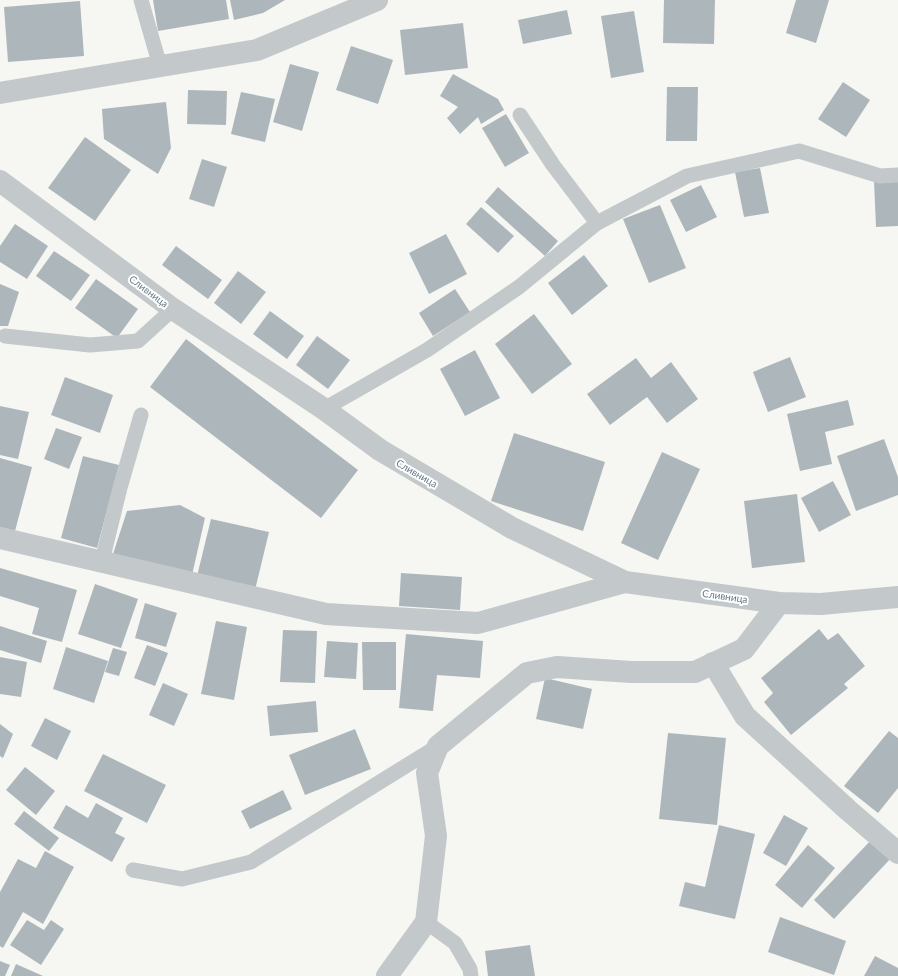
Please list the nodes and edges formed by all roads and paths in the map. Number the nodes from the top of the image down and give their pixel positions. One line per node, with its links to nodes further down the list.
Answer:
1 (141, 0): 3 (lane)
2 (377, 0): 3 (street)
3 (160, 66): 4 (street)
4 (0, 93)
5 (520, 115): 8 (lane)
6 (898, 175): 8 (lane)
7 (0, 181): 9 (street, Сливница)
8 (597, 223): 11 (lane)
9 (173, 309): 10 (lane); 11 (street, Сливница)
10 (5, 336)
11 (324, 409): 15 (street, Сливница)
12 (142, 415): 14 (lane)
13 (0, 538): 14 (street)
14 (102, 561): 15 (street)
15 (625, 582): 17 (street, Сливница)
16 (898, 597): 17 (street, Сливница)
17 (779, 603): 18 (street)
18 (713, 663): 19 (street); 20 (street)
19 (438, 746): 21 (lane); 22 (street)
20 (898, 853)
21 (133, 870)
22 (426, 922): 23 (street); 24 (lane)
23 (387, 976)
24 (471, 976)

